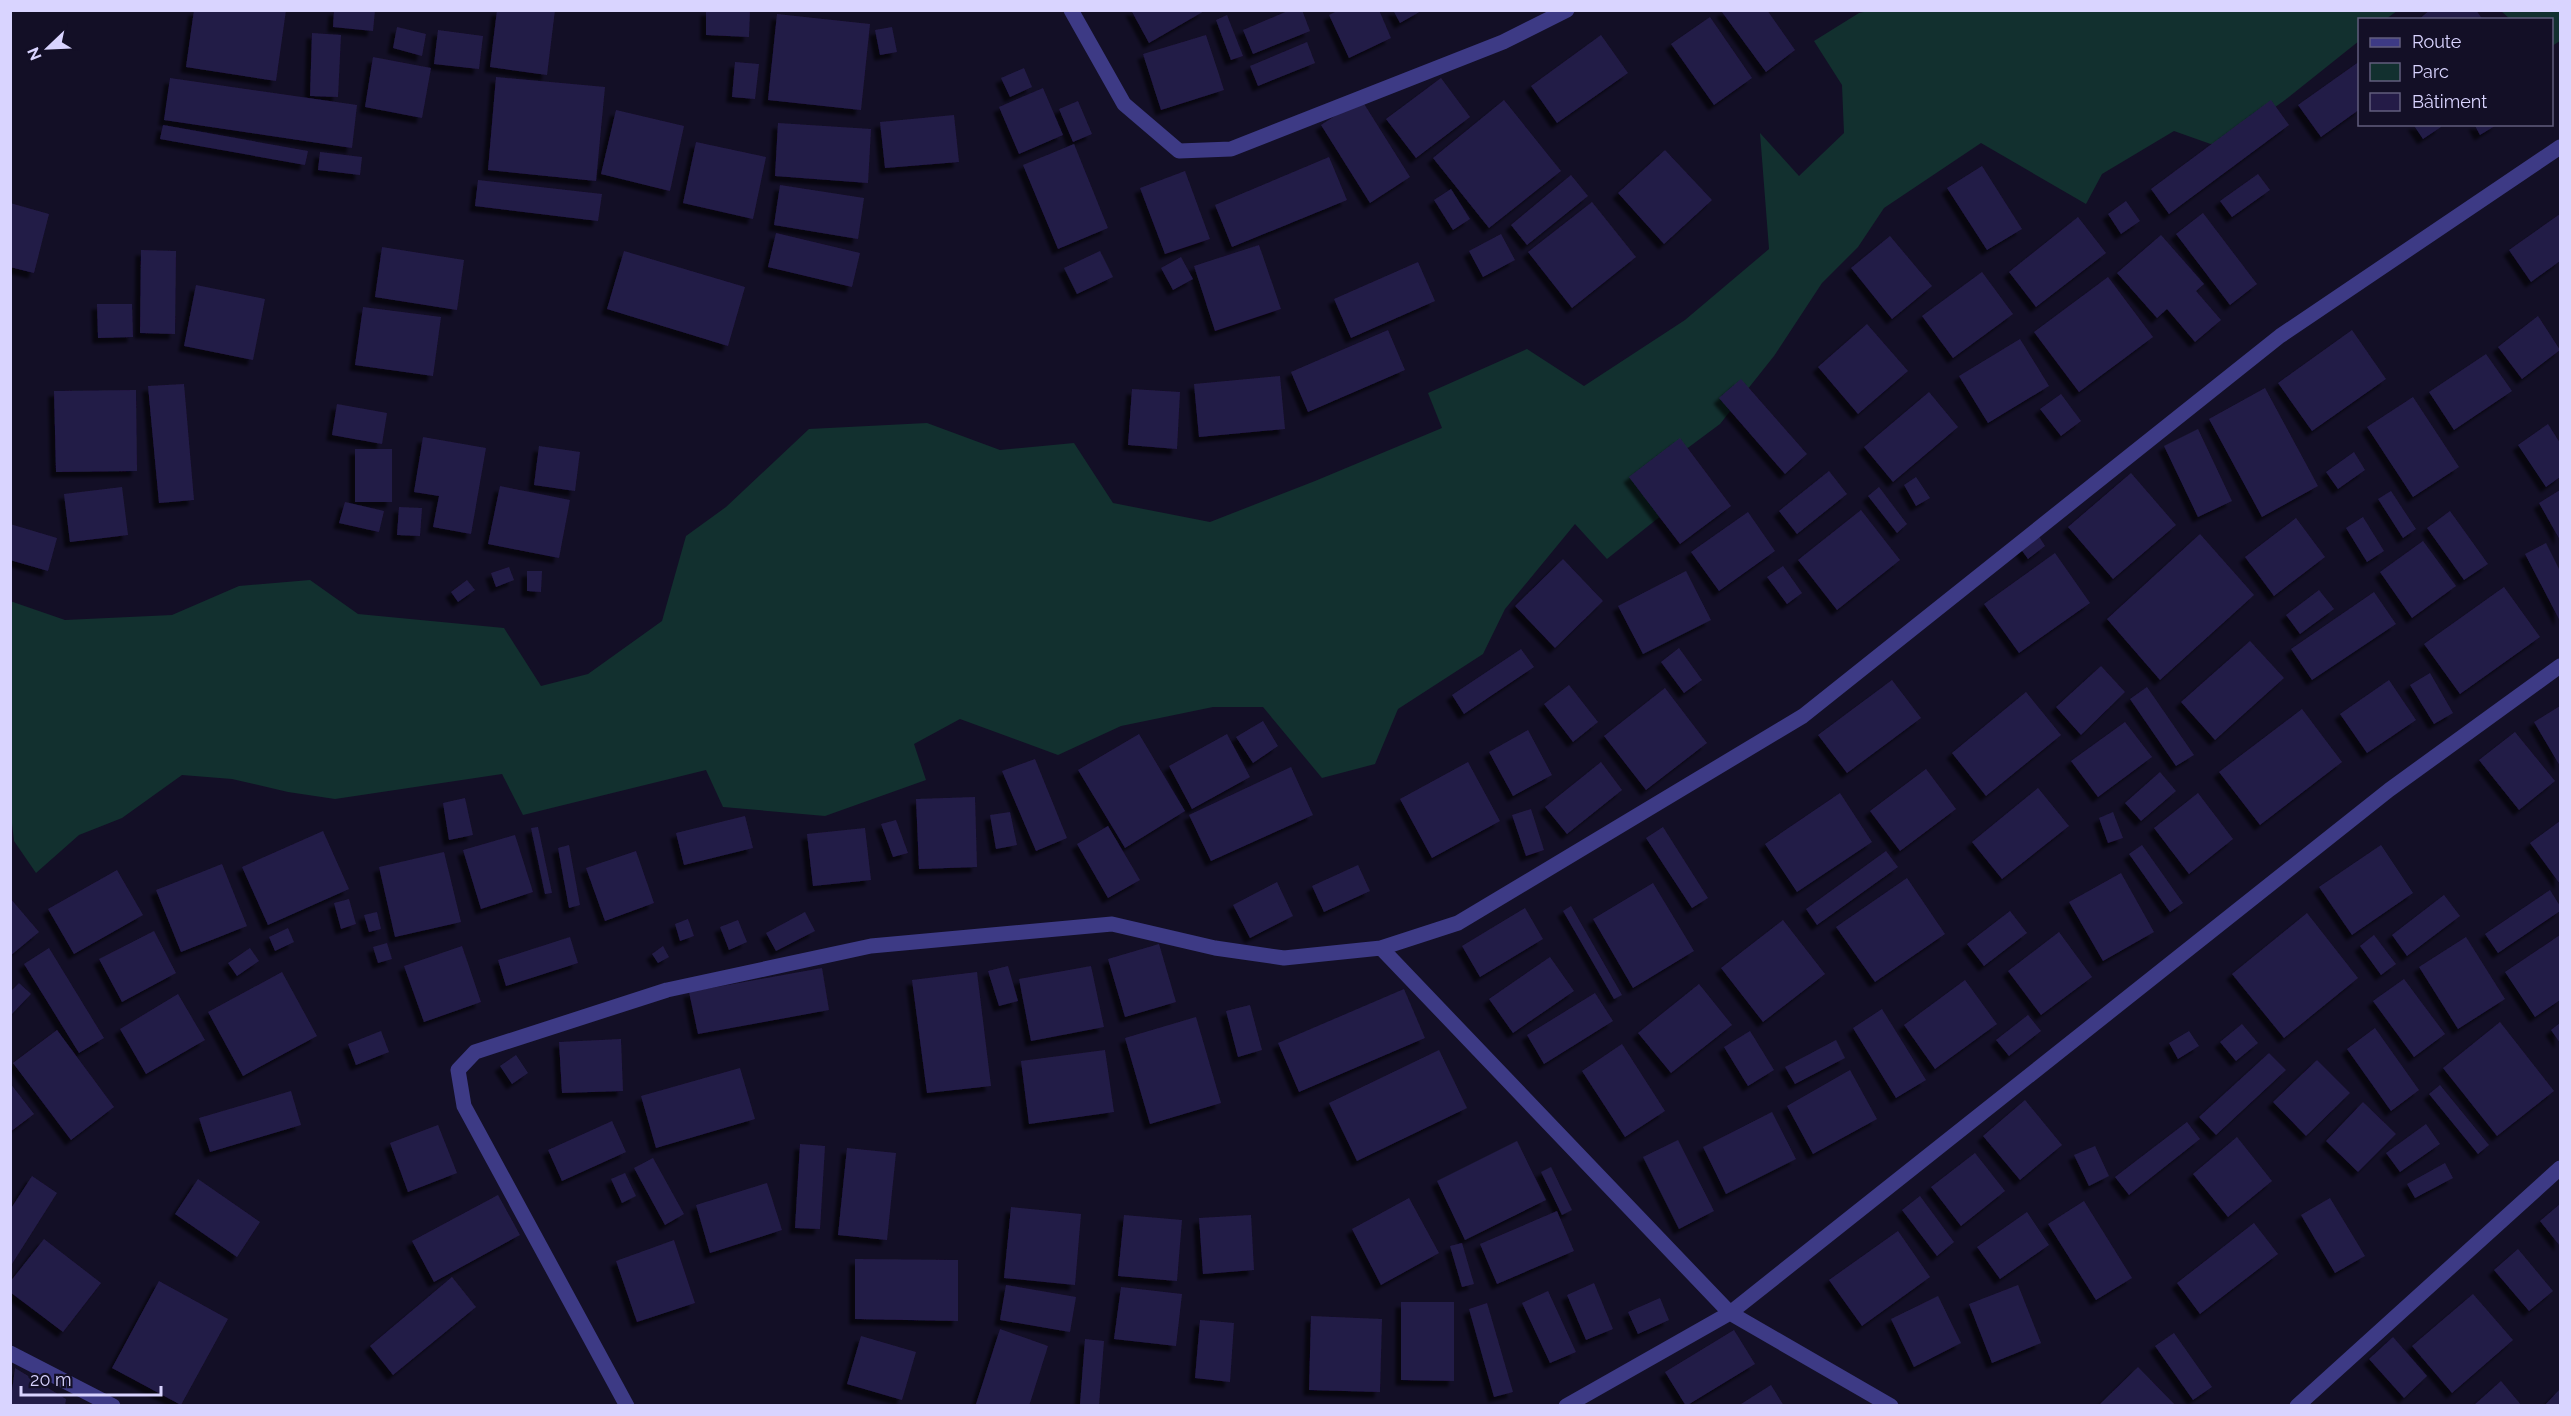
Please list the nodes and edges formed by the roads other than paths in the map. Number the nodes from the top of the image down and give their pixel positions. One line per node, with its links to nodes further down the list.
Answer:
1 (1071, 10): 2 (street)
2 (1568, 10)
3 (2560, 147): 5 (street)
4 (2560, 666): 7 (street)
5 (1381, 948): 7 (street); 10 (street)
6 (2560, 1168): 13 (street)
7 (1730, 1313): 11 (street); 12 (street)
8 (10, 1353): 9 (street)
9 (113, 1406)
10 (627, 1406)
11 (1566, 1406)
12 (1891, 1406)
13 (2297, 1406)

